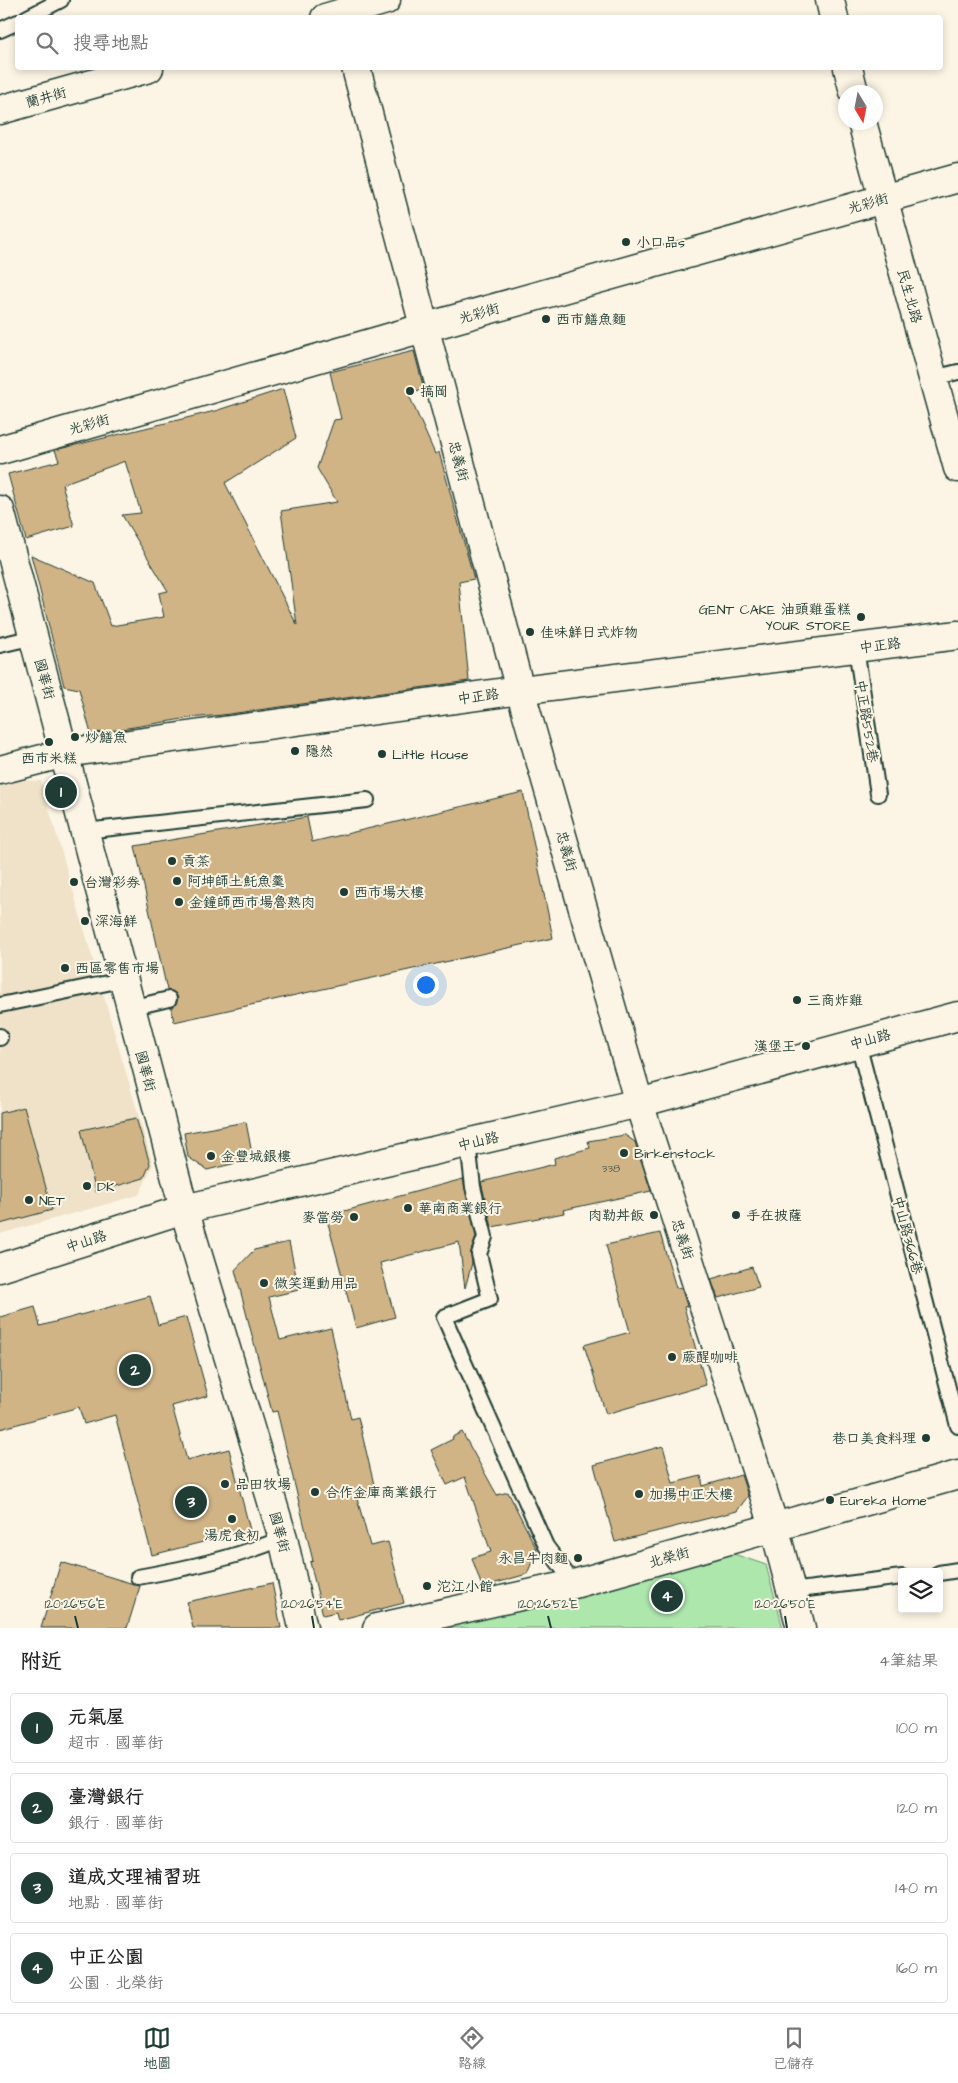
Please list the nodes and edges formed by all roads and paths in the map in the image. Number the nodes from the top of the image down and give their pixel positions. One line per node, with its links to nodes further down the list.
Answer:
1 (62, 0): 5 (lane)
2 (386, 0): 4 (street)
3 (830, 0): 6 (street)
4 (337, 12)
5 (32, 15)
6 (833, 15)
7 (15, 23): 8 (lane)
8 (0, 30)
9 (143, 70): 13 (street, 蘭井街)
10 (357, 70): 17 (street, 忠義街)
11 (848, 70): 12 (street)
12 (852, 85)
13 (0, 110)
14 (864, 130): 16 (street, 民生北路)
15 (958, 178): 16 (street, 光彩街)
16 (883, 199): 17 (street, 光彩街); 18 (street, 民生北路)
17 (423, 328): 19 (street, 光彩街); 26 (street, 忠義街)
18 (945, 375): 20 (street, 民生北路)
19 (0, 450)
20 (958, 468)
21 (0, 510): 23 (street, 國華街)
22 (958, 635): 25 (street, 中正路)
23 (34, 637): 24 (lane); 27 (street, 國華街)
24 (0, 645)
25 (856, 648): 26 (street, 中正路); 29 (lane, 中正路552巷)
26 (520, 690): 27 (street, 中正路); 38 (street, 忠義街)
27 (65, 753): 28 (street, 中正路); 31 (street, 國華街)
28 (0, 770)
29 (878, 794)
30 (367, 800): 31 (lane)
31 (85, 831): 32 (street, 國華街)
32 (122, 980): 34 (lane); 35 (street, 國華街)
33 (169, 999): 35 (lane)
34 (0, 1005)
35 (130, 1008): 40 (street, 國華街)
36 (958, 1016): 37 (street, 中山路)
37 (858, 1042): 38 (street, 中山路); 42 (lane, 中山路366巷)
38 (639, 1103): 39 (street, 中山路); 44 (street, 忠義街)
39 (468, 1143): 40 (street, 中山路); 50 (lane)
40 (184, 1209): 41 (street, 中山路); 45 (street, 國華街)
41 (0, 1268)
42 (958, 1426)
43 (958, 1474): 44 (street, 北榮街)
44 (774, 1526): 50 (street, 北榮街); 51 (street, 忠義街)
45 (283, 1538): 48 (lane); 52 (street, 國華街)
46 (958, 1570): 47 (lane)
47 (943, 1572)
48 (138, 1577)
49 (898, 1578): 51 (lane)
50 (574, 1584): 53 (street, 北榮街)
51 (791, 1591): 54 (street, 忠義街)
52 (302, 1628)
53 (377, 1628)
54 (801, 1628)

